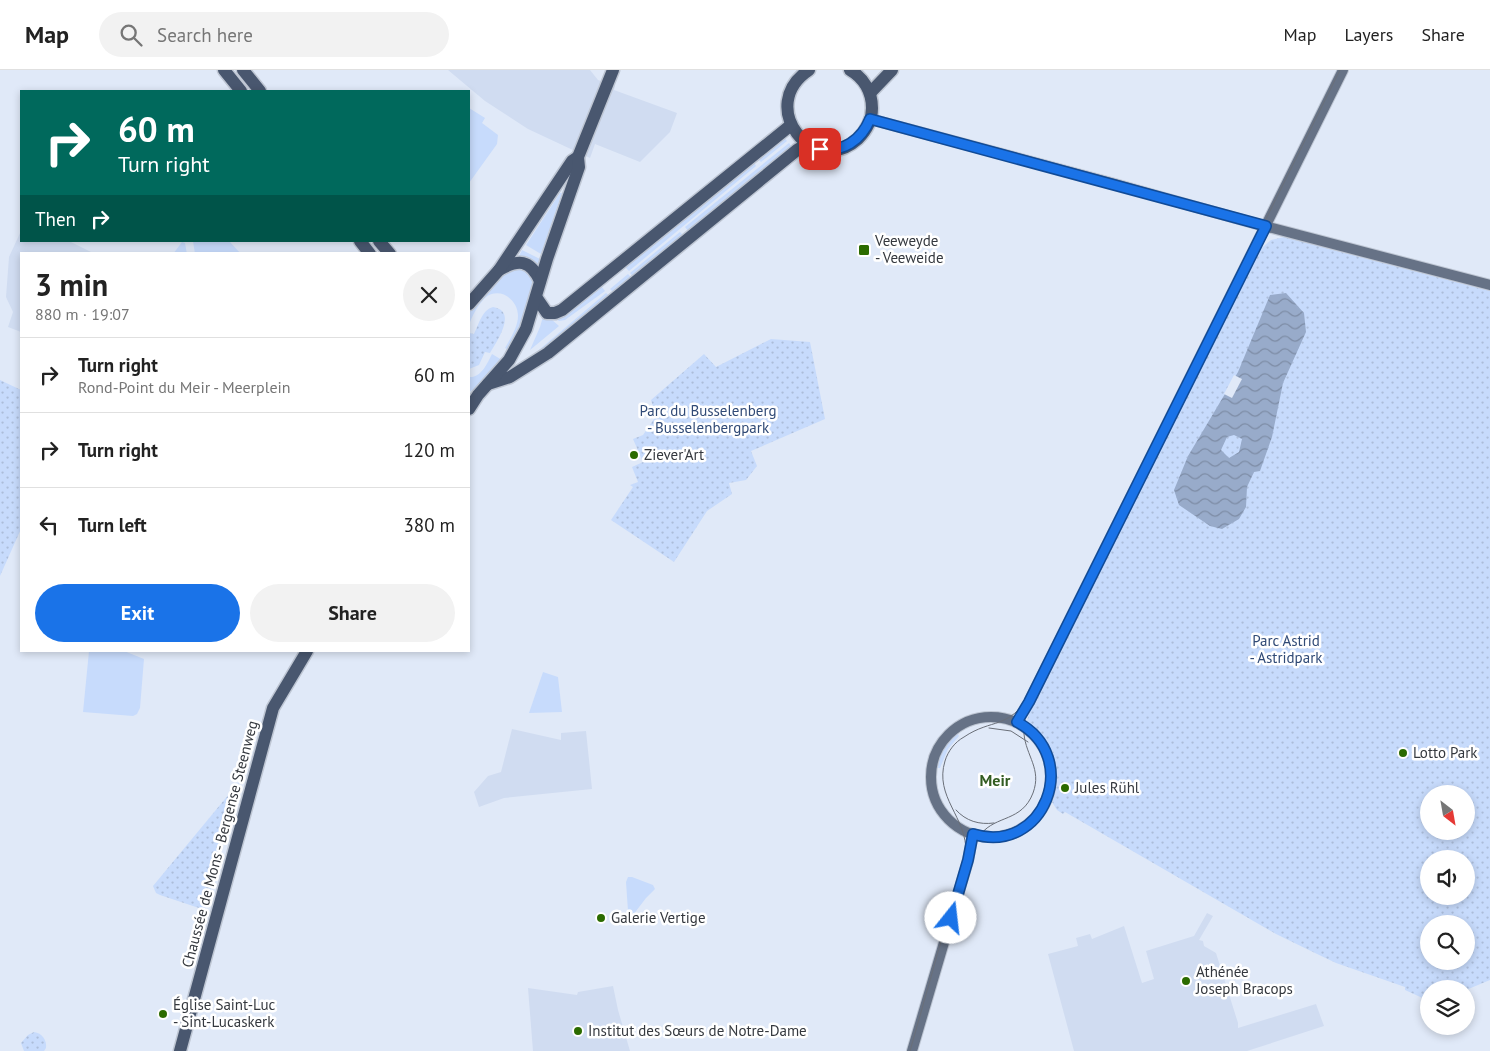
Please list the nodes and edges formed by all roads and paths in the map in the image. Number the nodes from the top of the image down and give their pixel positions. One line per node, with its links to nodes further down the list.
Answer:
1 (224, 70): 8 (main road)
2 (243, 70): 9 (main road)
3 (613, 70): 14 (main road)
4 (809, 70): 12 (main road)
5 (892, 70): 10 (main road)
6 (1343, 70): 15 (street)
7 (854, 71): 10 (main road)
8 (240, 90)
9 (259, 90)
10 (870, 93): 11 (main road)
11 (870, 119): 13 (main road); 15 (street)
12 (791, 125): 13 (main road); 25 (main road)
13 (808, 144): 27 (main road)
14 (578, 157): 20 (main road); 21 (main road)
15 (1266, 226): 22 (street); 30 (street)
16 (361, 242): 18 (main road)
17 (380, 242): 19 (main road)
18 (368, 252)
19 (388, 252)
20 (499, 270): 21 (main road); 23 (main road)
21 (540, 281): 25 (main road)
22 (1490, 285)
23 (482, 289): 24 (main road); 26 (main road)
24 (470, 295)
25 (536, 297): 27 (main road)
26 (470, 303)
27 (488, 384): 28 (main road)
28 (473, 397)
29 (306, 652): 32 (main road, Chaussée de Mons - Bergense Steenweg)
30 (1017, 722): 31 (street); 31 (street)
31 (973, 834): 33 (street)
32 (180, 1051)
33 (912, 1051)

